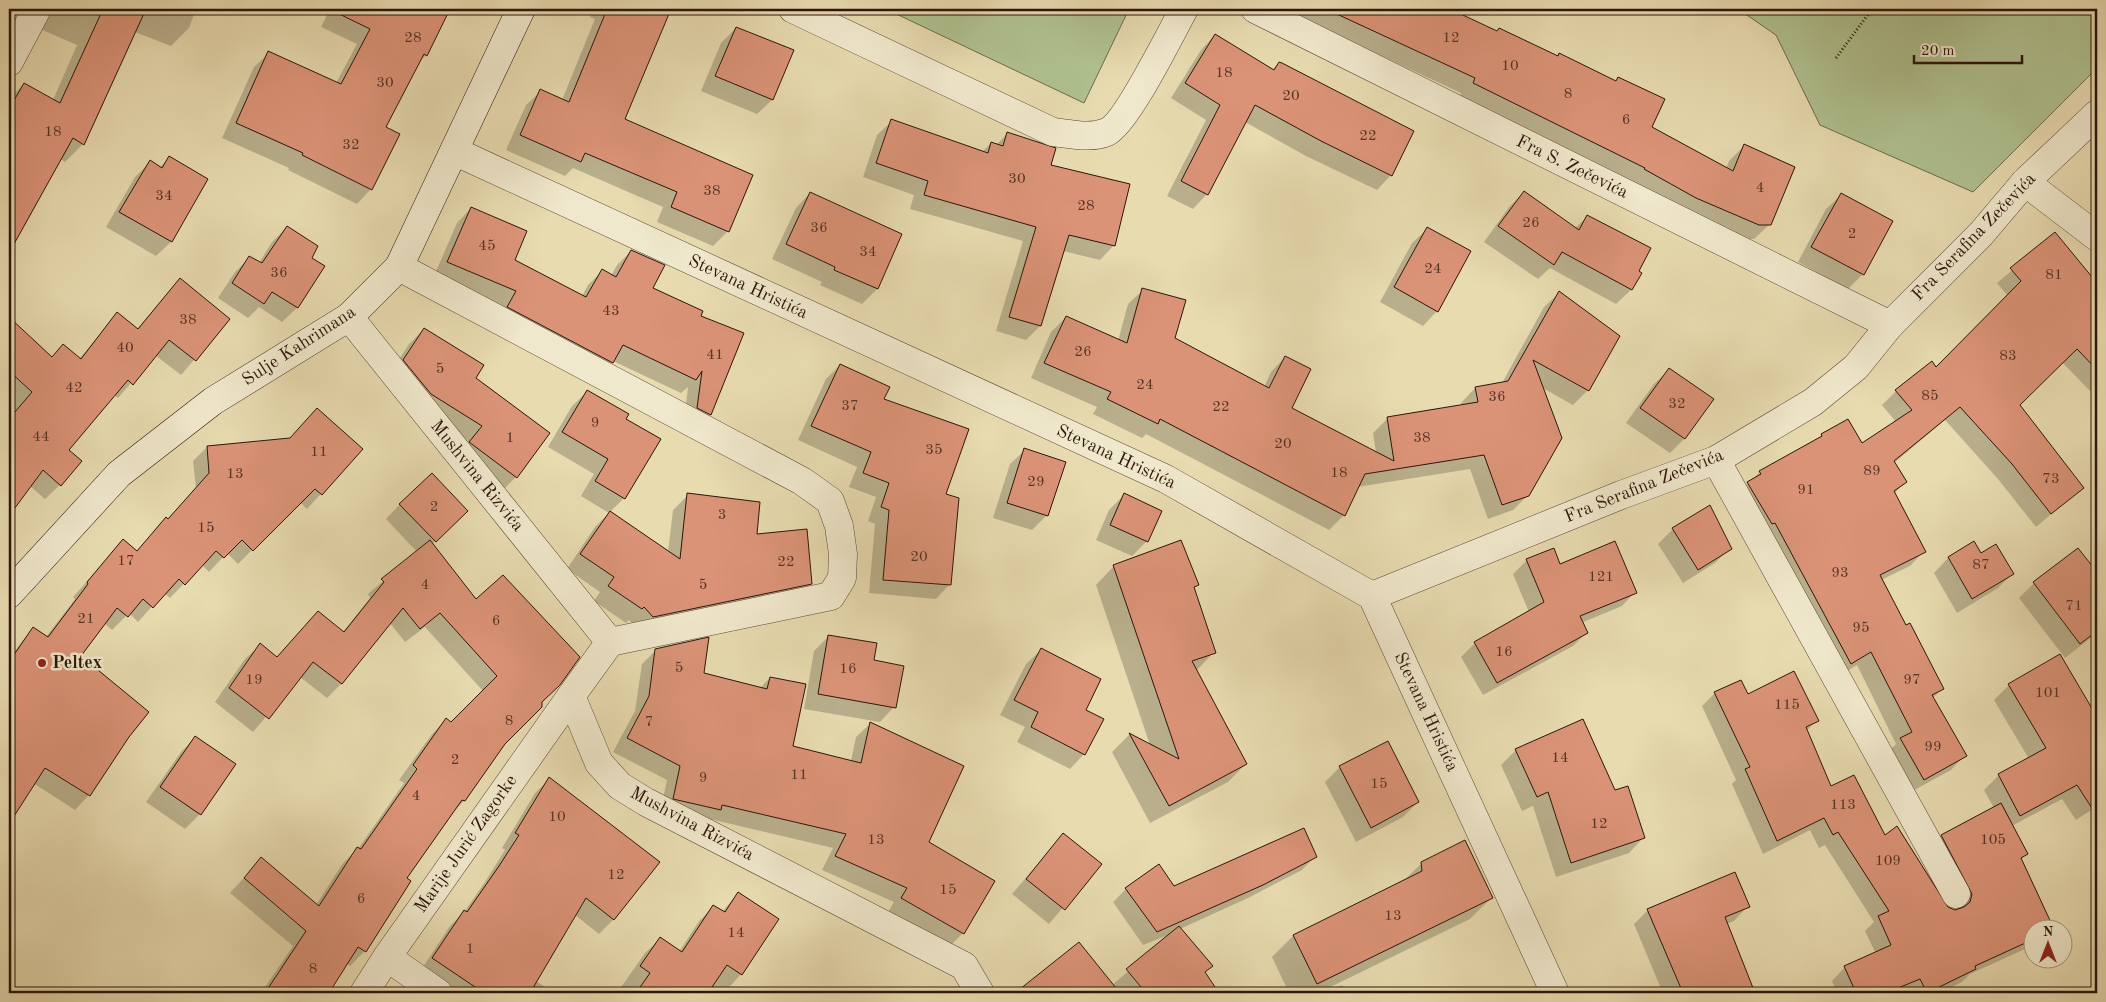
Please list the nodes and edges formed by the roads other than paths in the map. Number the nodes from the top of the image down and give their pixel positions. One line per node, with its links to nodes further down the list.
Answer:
1 (36, 9): 6 (street)
2 (521, 9): 8 (street, Sulje Kahrimana)
3 (793, 9): 4 (street)
4 (1184, 9)
5 (1255, 9): 13 (street, Fra S. Zečevića)
6 (9, 62)
7 (2097, 114): 9 (street, Fra Serafina Zečevića)
8 (454, 151): 11 (street, Sulje Kahrimana); 16 (street, Stevana Hristića)
9 (2026, 182): 10 (street); 13 (street, Fra Serafina Zečevića)
10 (2097, 237)
11 (399, 267): 12 (street, Sulje Kahrimana); 17 (street)
12 (349, 317): 15 (street, Sulje Kahrimana); 17 (street, Mushvina Rizvića)
13 (1890, 325): 14 (street, Fra Serafina Zečevića)
14 (1716, 460): 16 (street, Fra Serafina Zečevića); 19 (street)
15 (9, 594)
16 (1372, 596): 24 (street, Stevana Hristića)
17 (610, 642): 18 (street)
18 (571, 696): 20 (street, Marije Jurić Zagorke); 23 (street, Mushvina Rizvića)
19 (1956, 894)
20 (387, 957): 21 (street, Marije Jurić Zagorke); 22 (street)
21 (364, 993)
22 (438, 993)
23 (980, 993)
24 (1555, 993)

